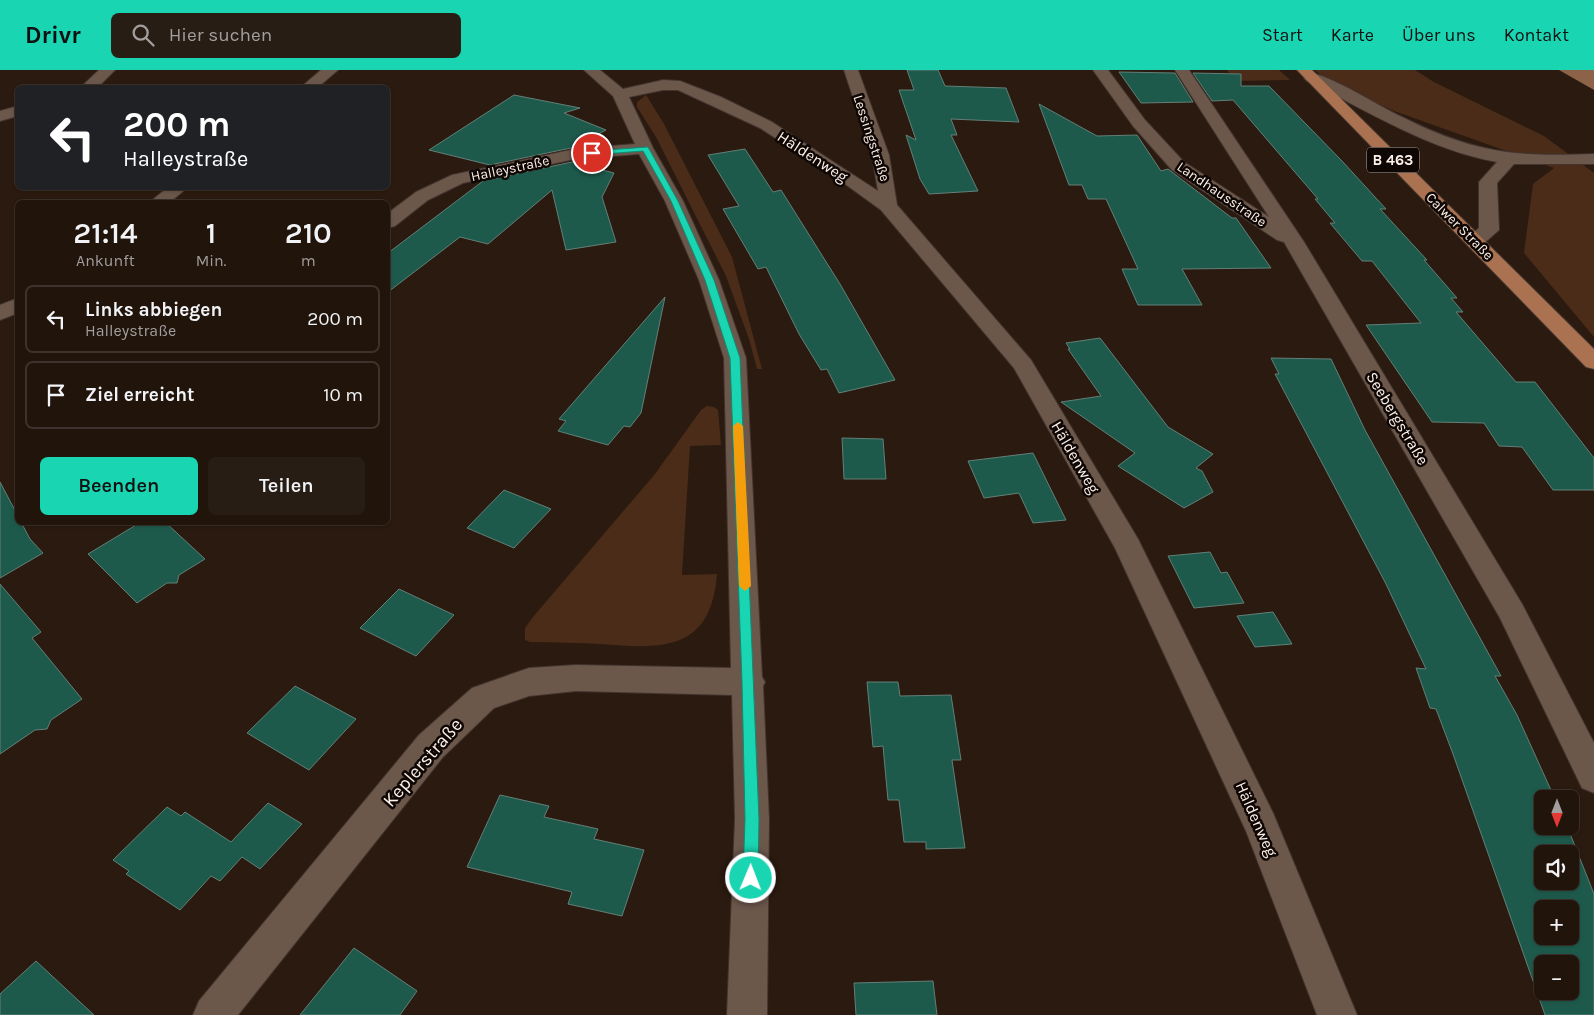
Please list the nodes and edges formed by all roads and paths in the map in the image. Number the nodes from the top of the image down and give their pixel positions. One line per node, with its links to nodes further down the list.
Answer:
1 (108, 70): 8 (street)
2 (331, 70): 9 (street)
3 (591, 70): 10 (street)
4 (850, 70): 18 (street, Lessingstraße)
5 (1100, 70): 21 (street, Landhausstraße)
6 (1182, 70): 21 (street, Seebergstraße)
7 (1308, 74): 14 (street); 20 (main road, Calwer Straße / B 463)
8 (90, 85)
9 (311, 85)
10 (620, 94): 13 (street); 18 (street, Häldenweg)
11 (15, 112): 12 (street)
12 (0, 116)
13 (645, 148): 19 (street, Halleystraße); 25 (street)
14 (1510, 159): 15 (street); 20 (street)
15 (1594, 159)
16 (175, 190): 17 (street)
17 (162, 200)
18 (888, 206): 29 (street, Häldenweg)
19 (390, 220)
20 (1474, 241): 24 (main road, Calwer Straße / B 463)
21 (1294, 242): 26 (street, Seebergstraße)
22 (15, 306): 23 (street)
23 (0, 314)
24 (1594, 362)
25 (749, 682): 27 (street, Keplerstraße); 28 (street)
26 (1594, 777)
27 (213, 1015)
28 (747, 1015)
29 (1337, 1015)

